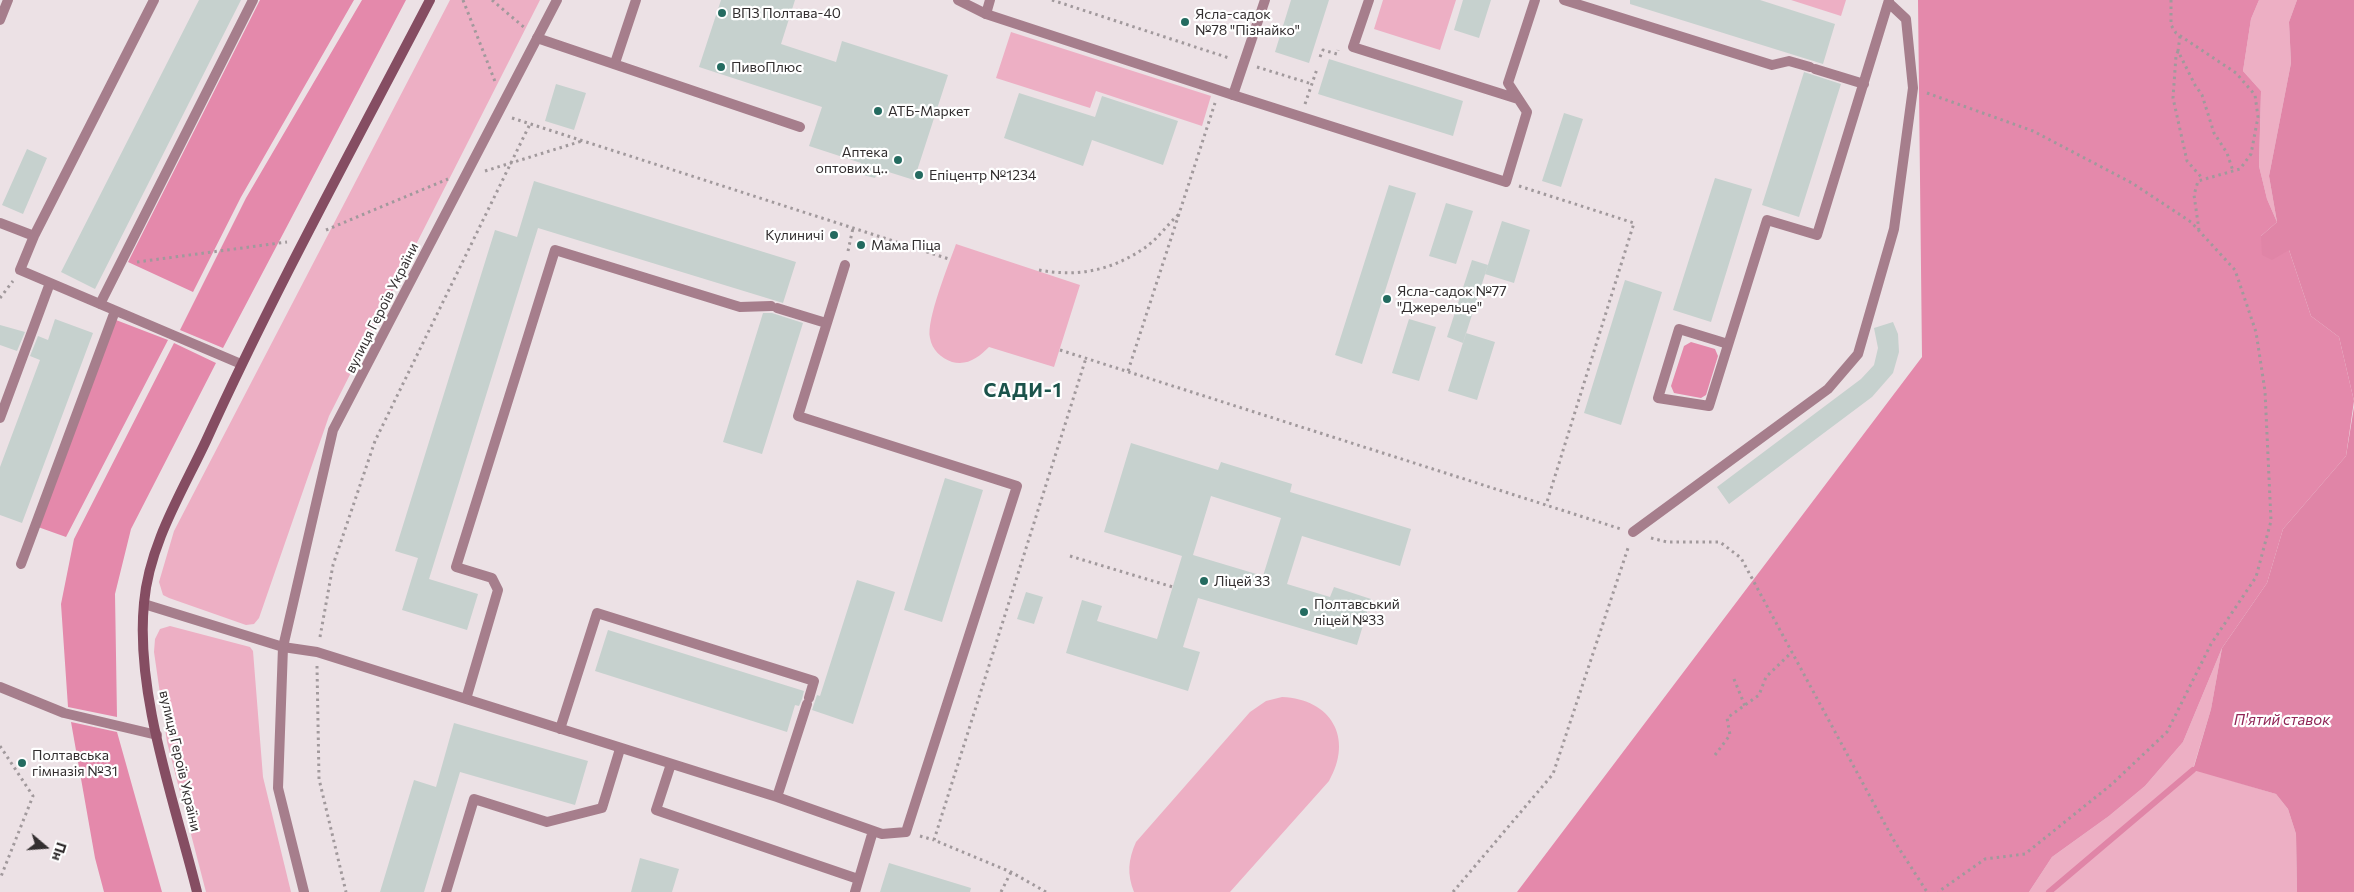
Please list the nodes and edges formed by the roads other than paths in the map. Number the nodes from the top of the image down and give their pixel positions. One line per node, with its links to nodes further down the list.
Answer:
1 (8, 0): 15 (street)
2 (154, 0): 23 (street)
3 (253, 0): 26 (street)
4 (430, 0): 30 (main road, вулиця Героїв України)
5 (557, 0): 16 (street, вулиця Героїв України)
6 (636, 0): 17 (street)
7 (958, 0): 14 (street)
8 (990, 0): 14 (street)
9 (1265, 0): 19 (street)
10 (1369, 0): 20 (street)
11 (1534, 0): 20 (street)
12 (1564, 0): 18 (street)
13 (1889, 1): 18 (street); 32 (street)
14 (986, 14): 19 (street)
15 (0, 20)
16 (537, 38): 17 (street); 35 (street, вулиця Героїв України)
17 (615, 63): 21 (street)
18 (1864, 84): 29 (street)
19 (1233, 95): 20 (street)
20 (1518, 99)
21 (800, 127)
22 (0, 223): 23 (street)
23 (34, 236): 25 (street)
24 (845, 264): 28 (street)
25 (50, 283): 26 (street); 31 (street)
26 (100, 304): 27 (street)
27 (115, 311): 30 (street); 33 (street)
28 (826, 323): 37 (street); 43 (street)
29 (1728, 344): 29 (street)
30 (241, 364): 34 (main road, вулиця Героїв України)
31 (0, 418)
32 (1633, 532)
33 (21, 564)
34 (144, 604): 35 (street); 39 (main road, вулиця Героїв України)
35 (282, 647): 37 (street); 46 (street, вулиця Героїв України)
36 (0, 687): 39 (street)
37 (466, 699): 38 (street)
38 (560, 729): 40 (street); 42 (street)
39 (156, 736): 45 (main road, вулиця Героїв України)
40 (620, 749): 41 (street); 47 (street)
41 (671, 764): 42 (street); 44 (street)
42 (777, 797): 43 (street)
43 (873, 831): 44 (street)
44 (858, 879): 48 (street)
45 (197, 892)
46 (304, 892)
47 (446, 892)
48 (855, 892)

